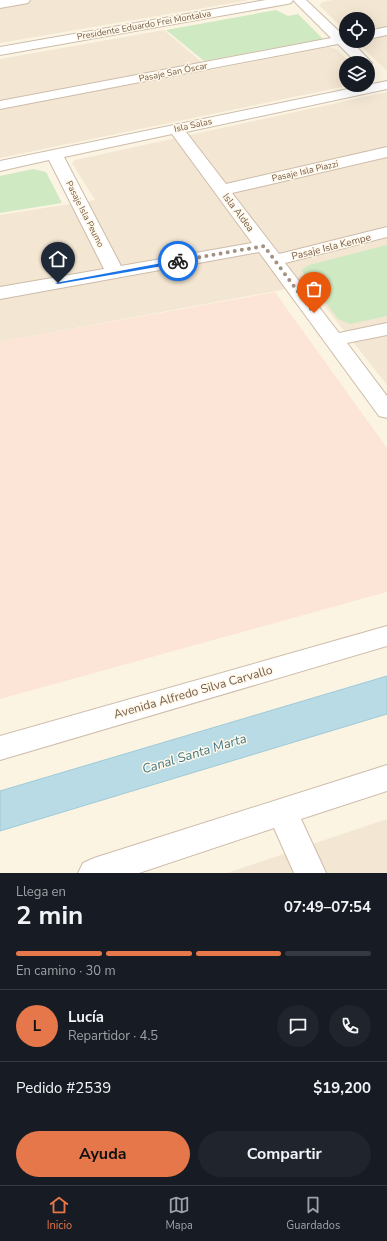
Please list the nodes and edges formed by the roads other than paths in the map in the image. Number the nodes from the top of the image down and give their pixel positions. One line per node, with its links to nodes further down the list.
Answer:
1 (24, 0): 4 (street)
2 (287, 0): 10 (street, Presidente Eduardo Frei Montalva)
3 (299, 0): 7 (street)
4 (0, 4)
5 (387, 31): 6 (street)
6 (375, 34)
7 (339, 35)
8 (339, 40): 14 (street, Pasaje San Óscar)
9 (352, 48): 11 (street)
10 (0, 50)
11 (359, 56)
12 (375, 73): 13 (street)
13 (387, 85): 15 (street, Isla Salas)
14 (0, 105)
15 (176, 129): 17 (street, Isla Salas); 19 (street, Isla Aldea)
16 (387, 152): 19 (street, Pasaje Isla Piazzi)
17 (54, 154): 18 (street, Isla Salas); 22 (street, Pasaje Isla Peumo)
18 (0, 166)
19 (223, 190): 21 (street, Isla Aldea)
20 (387, 232): 21 (street, Pasaje Isla Kempe)
21 (269, 253): 22 (street, Pasaje Isla Kempe); 25 (street, Isla Aldea)
22 (115, 272): 23 (street, Pasaje Isla Kempe)
23 (0, 293)
24 (387, 329): 25 (street)
25 (334, 340): 26 (street, Isla Aldea)
26 (387, 411)
27 (387, 636): 28 (street, Avenida Alfredo Silva Carvallo)
28 (0, 748)
29 (387, 778): 30 (street)
30 (282, 812): 31 (street); 32 (street)
31 (94, 873)
32 (310, 873)

